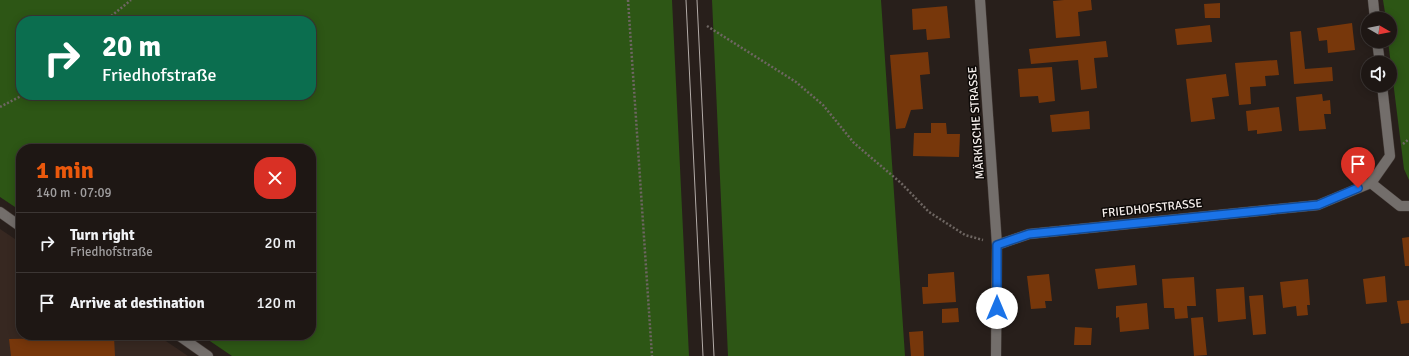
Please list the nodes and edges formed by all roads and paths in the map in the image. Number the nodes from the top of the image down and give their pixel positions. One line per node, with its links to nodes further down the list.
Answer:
1 (131, 0): 6 (path)
2 (628, 0): 18 (path)
3 (980, 0): 15 (street, MÄRKISCHE STRASSE)
4 (1373, 0): 5 (street)
5 (1374, 12)
6 (111, 16)
7 (707, 26): 15 (path)
8 (1383, 92): 11 (street)
9 (16, 99): 10 (path)
10 (0, 107)
11 (1371, 183): 12 (street); 15 (street, FRIEDHOFSTRASSE)
12 (1409, 206)
13 (0, 212): 14 (street)
14 (16, 223)
15 (997, 245): 19 (street)
16 (185, 340): 17 (street)
17 (208, 356)
18 (652, 356)
19 (996, 356)

